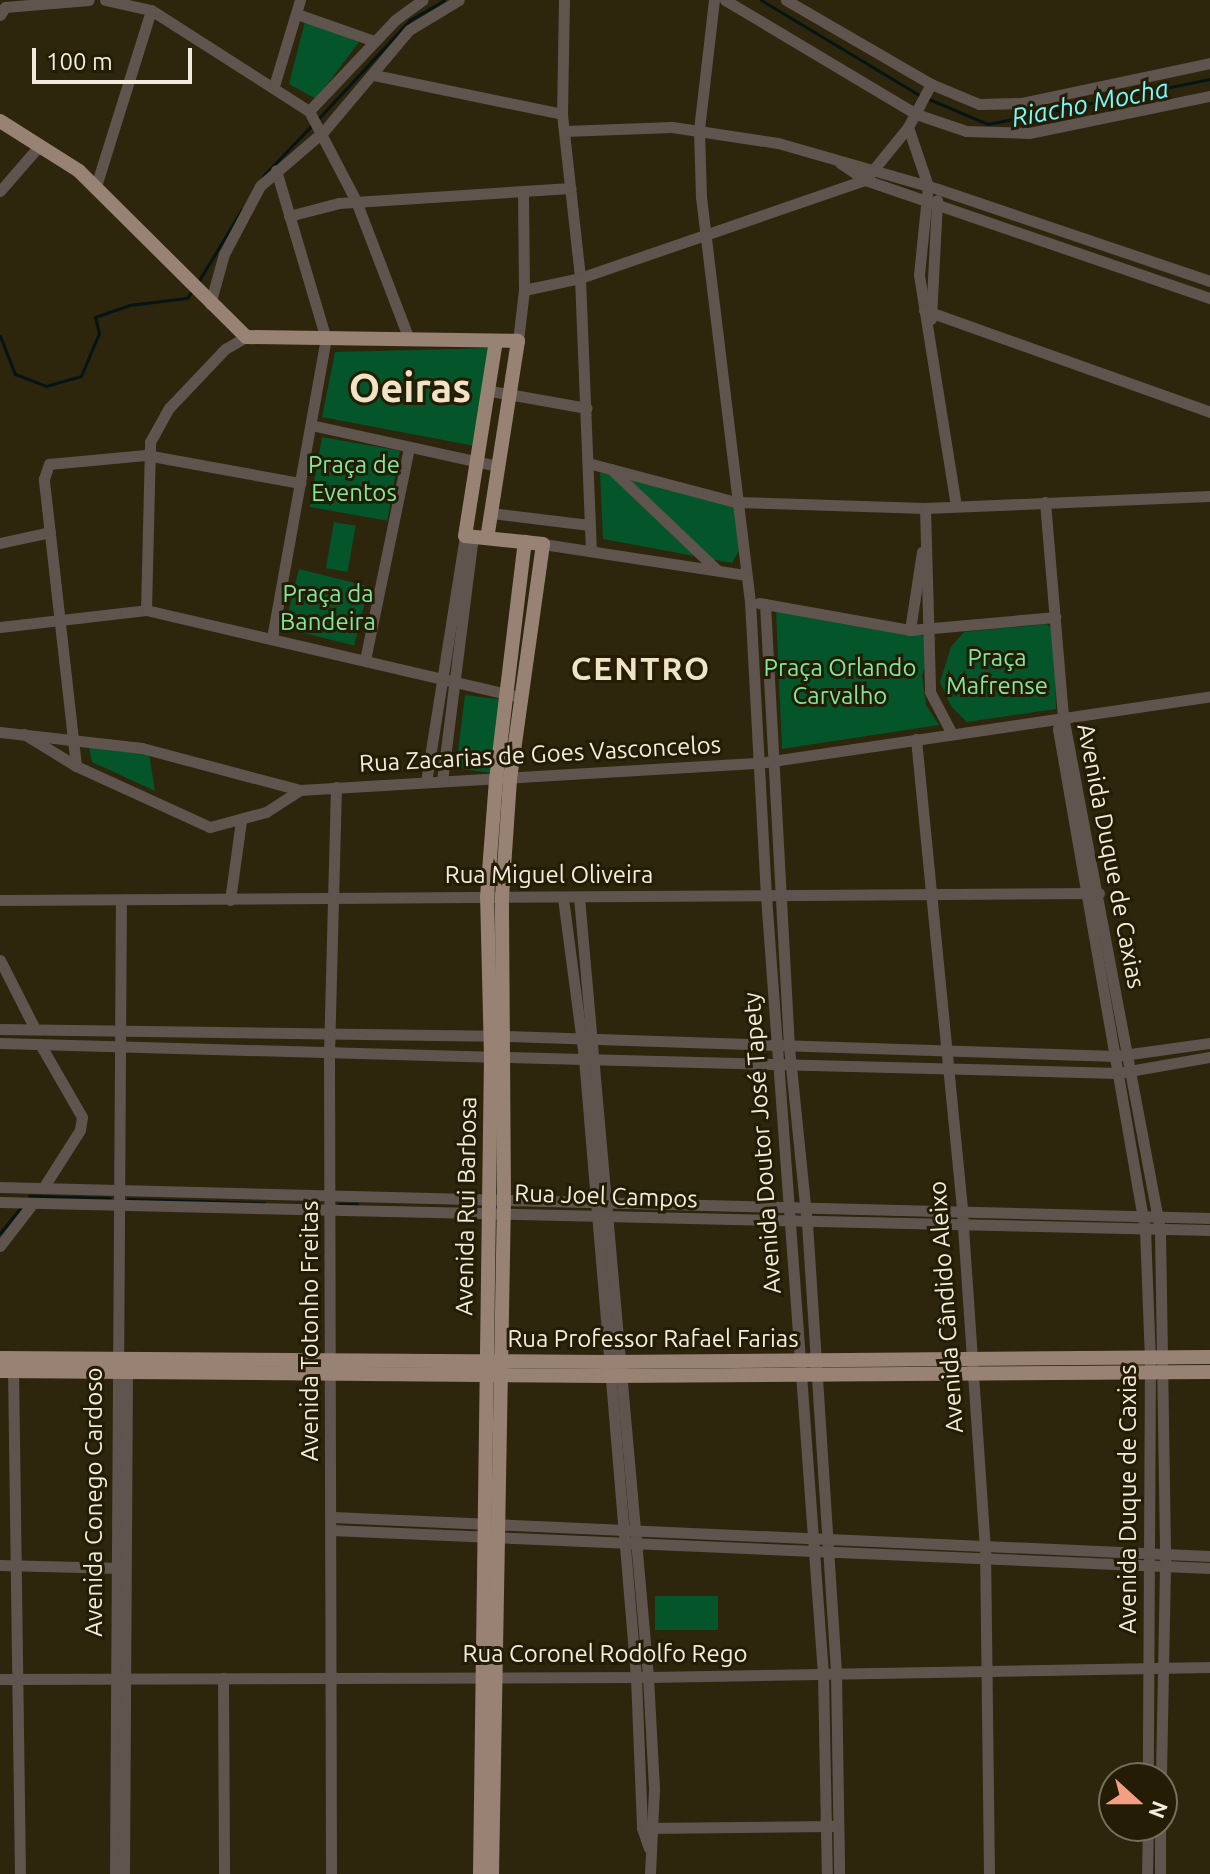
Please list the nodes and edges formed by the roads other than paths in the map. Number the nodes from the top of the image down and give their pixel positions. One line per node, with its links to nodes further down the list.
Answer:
1 (89, 0): 10 (street)
2 (105, 0): 11 (street)
3 (300, 0): 12 (street)
4 (423, 0): 13 (street)
5 (459, 0): 15 (street)
6 (564, 0): 21 (street)
7 (714, 0): 25 (street, Avenida Doutor José Tapety)
8 (725, 0): 19 (street)
9 (786, 0): 17 (street)
10 (2, 9)
11 (151, 10): 16 (street); 32 (street)
12 (297, 14): 13 (street); 16 (street)
13 (374, 41): 20 (street)
14 (1210, 63): 17 (street)
15 (374, 75): 21 (street); 24 (street)
16 (274, 86): 20 (street)
17 (930, 86): 19 (street)
18 (1210, 96): 19 (street)
19 (917, 112): 23 (street)
20 (311, 113): 24 (street)
21 (562, 114): 26 (street)
22 (0, 121): 27 (main road)
23 (908, 127): 29 (street); 33 (street)
24 (323, 129): 30 (street); 37 (street)
25 (699, 130): 26 (street); 28 (street); 40 (street, Avenida Doutor José Tapety)
26 (564, 131): 34 (street)
27 (40, 145): 32 (main road); 35 (street)
28 (839, 163): 29 (street); 31 (street)
29 (874, 169): 31 (street); 33 (street)
30 (276, 170): 39 (street); 47 (street)
31 (865, 180): 38 (street); 40 (street)
32 (96, 186): 47 (main road)
33 (933, 187): 38 (street); 41 (street)
34 (571, 188): 36 (street); 43 (street)
35 (0, 191)
36 (523, 191): 37 (street); 45 (street)
37 (356, 201): 39 (street); 51 (street)
38 (931, 202): 42 (street); 48 (street)
39 (289, 216): 50 (street)
40 (703, 234): 43 (street); 67 (street, Avenida Doutor José Tapety)
41 (1132, 255): 42 (street); 44 (street)
42 (1128, 270): 46 (street)
43 (580, 278): 45 (street); 56 (street)
44 (1210, 281)
45 (524, 290): 53 (street)
46 (1210, 298)
47 (207, 301): 49 (main road)
48 (928, 311): 57 (street); 69 (street)
49 (246, 337): 50 (main road); 60 (street)
50 (326, 339): 51 (main road); 58 (street)
51 (409, 339): 52 (main road)
52 (496, 341): 53 (main road); 54 (main road)
53 (518, 341): 55 (main road)
54 (491, 391): 55 (street); 61 (main road)
55 (509, 395): 56 (street); 63 (main road)
56 (586, 408): 62 (street)
57 (1210, 412)
58 (311, 425): 59 (street); 65 (street)
59 (409, 447): 61 (street); 91 (street)
60 (146, 455): 65 (street); 74 (street); 84 (street)
61 (479, 462): 63 (street); 75 (main road)
62 (588, 463): 64 (street); 72 (street)
63 (497, 466): 71 (main road)
64 (610, 468): 67 (street); 80 (street)
65 (300, 483): 90 (street)
66 (1210, 496): 68 (street)
67 (736, 502): 70 (street); 81 (street, Avenida Doutor José Tapety)
68 (1045, 502): 69 (street); 86 (street)
69 (956, 506): 70 (street)
70 (925, 508): 73 (street)
71 (491, 513): 72 (street); 75 (main road)
72 (589, 525): 79 (street)
73 (926, 528): 88 (street); 89 (street)
74 (50, 532): 77 (street); 85 (street)
75 (473, 534): 76 (main road); 92 (street); 93 (street)
76 (525, 542): 78 (main road); 94 (main road, Avenida Rui Barbosa)
77 (0, 543)
78 (543, 544): 79 (street); 94 (main road, Avenida Rui Barbosa)
79 (591, 551): 80 (street)
80 (717, 571): 81 (street)
81 (745, 575): 82 (street, Avenida Doutor José Tapety)
82 (750, 601): 83 (street); 103 (street, Avenida Doutor José Tapety)
83 (765, 604): 89 (street); 102 (street, Avenida Doutor José Tapety)
84 (146, 610): 85 (street); 90 (street)
85 (61, 617): 87 (street); 100 (street)
86 (1055, 617): 88 (street); 96 (street)
87 (0, 627)
88 (931, 629): 89 (street); 98 (street)
89 (910, 630)
90 (272, 638): 91 (street)
91 (365, 660): 92 (street)
92 (442, 680): 93 (street); 107 (street)
93 (455, 683): 94 (street); 106 (street)
94 (515, 696): 105 (main road, Avenida Rui Barbosa)
95 (1210, 696): 96 (street, Rua Zacarias de Goes Vasconcelos)
96 (1063, 716): 98 (street, Rua Zacarias de Goes Vasconcelos); 111 (street, Avenida Duque de Caxias); 112 (street, Avenida Duque de Caxias)
97 (0, 732): 99 (street, Rua Zacarias de Goes Vasconcelos)
98 (951, 732): 101 (street, Rua Zacarias de Goes Vasconcelos)
99 (22, 733): 100 (street, Rua Zacarias de Goes Vasconcelos); 104 (street)
100 (74, 737): 104 (street); 109 (street, Rua Zacarias de Goes Vasconcelos)
101 (916, 739): 102 (street, Rua Zacarias de Goes Vasconcelos); 115 (street, Avenida Cândido Aleixo)
102 (773, 760): 103 (street, Rua Zacarias de Goes Vasconcelos); 114 (street, Avenida Doutor José Tapety)
103 (759, 763): 105 (street, Rua Zacarias de Goes Vasconcelos); 113 (street, Avenida Doutor José Tapety)
104 (76, 766): 110 (street)
105 (503, 779): 106 (street, Rua Zacarias de Goes Vasconcelos); 116 (main road, Avenida Rui Barbosa)
106 (442, 781): 107 (street, Rua Zacarias de Goes Vasconcelos)
107 (426, 782): 108 (street, Rua Zacarias de Goes Vasconcelos)
108 (336, 787): 109 (street, Rua Zacarias de Goes Vasconcelos); 119 (street, Avenida Totonho Freitas)
109 (300, 790): 110 (street)
110 (241, 821): 122 (street)
111 (1084, 893): 112 (street, Rua Miguel Oliveira); 115 (street, Rua Miguel Oliveira); 137 (street, Avenida Duque de Caxias)
112 (1099, 893): 137 (street, Avenida Duque de Caxias)
113 (766, 896): 114 (street, Rua Miguel Oliveira); 117 (street, Rua Miguel Oliveira); 133 (street, Avenida Doutor José Tapety)
114 (781, 896): 115 (street, Rua Miguel Oliveira); 133 (street, Avenida Doutor José Tapety)
115 (932, 896): 135 (street, Avenida Cândido Aleixo)
116 (494, 897): 118 (street, Rua Miguel Oliveira); 119 (street, Rua Miguel Oliveira); 128 (main road, Avenida Rui Barbosa)
117 (579, 897): 118 (street, Rua Miguel Oliveira); 129 (street)
118 (563, 898): 129 (street)
119 (337, 899): 122 (street, Rua Miguel Oliveira); 127 (street, Avenida Totonho Freitas)
120 (0, 900): 121 (street, Rua Miguel Oliveira)
121 (121, 900): 122 (street, Rua Miguel Oliveira); 126 (street, Avenida Conego Cardoso)
122 (230, 900)
123 (0, 960): 125 (street)
124 (0, 1029): 125 (street)
125 (35, 1029): 126 (street)
126 (120, 1030): 127 (street); 134 (street, Avenida Conego Cardoso)
127 (330, 1035): 128 (street); 136 (street, Avenida Totonho Freitas)
128 (497, 1036): 129 (street); 138 (main road, Avenida Rui Barbosa)
129 (588, 1038): 133 (street); 140 (street)
130 (0, 1043): 132 (street)
131 (1210, 1043): 137 (street)
132 (40, 1044): 134 (street); 147 (street)
133 (783, 1046): 135 (street); 141 (street, Avenida Doutor José Tapety); 142 (street, Avenida Doutor José Tapety)
134 (120, 1047): 136 (street); 148 (street, Avenida Conego Cardoso)
135 (945, 1052): 137 (street); 143 (street, Avenida Cândido Aleixo)
136 (329, 1054): 138 (street); 149 (street, Avenida Totonho Freitas)
137 (1120, 1056): 144 (street, Avenida Duque de Caxias)
138 (498, 1057): 140 (street); 150 (main road, Avenida Rui Barbosa); 157 (main road, Avenida Rui Barbosa)
139 (1210, 1057): 144 (street)
140 (590, 1058): 141 (street); 151 (street)
141 (779, 1068): 142 (street); 156 (street, Avenida Doutor José Tapety)
142 (792, 1068): 143 (street); 158 (street, Avenida Doutor José Tapety)
143 (948, 1071): 144 (street); 162 (street, Avenida Cândido Aleixo)
144 (1123, 1072): 166 (street, Avenida Duque de Caxias); 167 (street, Avenida Duque de Caxias)
145 (0, 1187): 146 (street, Rua Joel Campos)
146 (18, 1188): 147 (street, Rua Joel Campos); 153 (street)
147 (43, 1188): 148 (street, Rua Joel Campos)
148 (122, 1188): 149 (street, Rua Joel Campos); 155 (street, Avenida Conego Cardoso)
149 (332, 1192): 157 (street, Rua Joel Campos); 159 (street, Avenida Totonho Freitas)
150 (504, 1199): 151 (street, Rua Joel Campos); 157 (street, Rua Joel Campos); 160 (main road, Avenida Rui Barbosa)
151 (602, 1201): 156 (street, Rua Joel Campos); 161 (street)
152 (0, 1202): 153 (street, Rua Joel Campos)
153 (14, 1203): 154 (street, Rua Joel Campos)
154 (33, 1203): 155 (street, Rua Joel Campos); 169 (street)
155 (122, 1204): 159 (street, Rua Joel Campos); 174 (street, Avenida Conego Cardoso)
156 (791, 1205): 158 (street, Rua Joel Campos); 165 (street, Avenida Doutor José Tapety)
157 (487, 1207): 159 (street, Rua Joel Campos); 160 (street, Rua Joel Campos); 176 (main road, Avenida Rui Barbosa)
158 (805, 1207): 162 (street, Rua Joel Campos); 164 (street, Avenida Doutor José Tapety)
159 (332, 1213): 171 (street, Avenida Totonho Freitas)
160 (503, 1215): 161 (street, Rua Joel Campos); 176 (main road, Avenida Rui Barbosa)
161 (603, 1217): 165 (street, Rua Joel Campos); 177 (street)
162 (963, 1218): 164 (street, Rua Joel Campos); 166 (street, Rua Joel Campos); 175 (street, Avenida Cândido Aleixo)
163 (1210, 1218): 167 (street, Rua Joel Campos)
164 (807, 1223): 165 (street, Rua Joel Campos); 178 (street, Avenida Doutor José Tapety)
165 (791, 1224): 178 (street, Avenida Doutor José Tapety)
166 (1144, 1224): 167 (street, Rua Joel Campos); 173 (street, Avenida Duque de Caxias)
167 (1159, 1224): 168 (street, Rua Joel Campos); 173 (street, Avenida Duque de Caxias)
168 (1210, 1230)
169 (0, 1246)
170 (1210, 1357): 173 (main road, Rua Professor Rafael Farias)
171 (331, 1359): 174 (main road, Rua Professor Rafael Farias); 176 (main road, Rua Professor Rafael Farias); 180 (street, Avenida Totonho Freitas)
172 (7, 1364): 174 (main road, Rua Professor Rafael Farias); 195 (street)
173 (1157, 1365): 175 (main road, Rua Professor Rafael Farias); 179 (main road, Rua Professor Rafael Farias); 191 (street, Avenida Duque de Caxias); 193 (street, Avenida Duque de Caxias)
174 (121, 1366): 180 (main road, Rua Professor Rafael Farias); 197 (street, Avenida Conego Cardoso)
175 (973, 1367): 178 (main road, Rua Professor Rafael Farias); 190 (street, Avenida Cândido Aleixo)
176 (492, 1368): 177 (main road, Rua Professor Rafael Farias); 180 (main road, Rua Professor Rafael Farias); 182 (main road, Avenida Rui Barbosa)
177 (615, 1368): 178 (main road, Rua Professor Rafael Farias); 183 (street)
178 (808, 1368): 185 (street, Avenida Doutor José Tapety); 186 (street, Avenida Doutor José Tapety)
179 (1210, 1372)
180 (333, 1374): 181 (street, Avenida Totonho Freitas)
181 (332, 1517): 182 (street); 184 (street, Avenida Totonho Freitas)
182 (490, 1527): 183 (street); 184 (street); 187 (street); 206 (main road, Avenida Rui Barbosa)
183 (630, 1527): 185 (street); 187 (street)
184 (331, 1530): 205 (street, Avenida Totonho Freitas)
185 (812, 1539): 186 (street); 188 (street, Avenida Doutor José Tapety)
186 (826, 1540): 189 (street, Avenida Doutor José Tapety); 190 (street)
187 (631, 1541): 188 (street); 207 (street)
188 (813, 1554): 189 (street); 203 (street, Avenida Doutor José Tapety)
189 (827, 1554): 190 (street); 204 (street, Avenida Doutor José Tapety)
190 (985, 1554): 191 (street); 196 (street); 201 (street, Avenida Cândido Aleixo)
191 (1149, 1554): 193 (street); 196 (street, Avenida Duque de Caxias)
192 (1210, 1556): 193 (street)
193 (1164, 1561): 196 (street); 198 (street); 199 (street, Avenida Duque de Caxias)
194 (0, 1565): 195 (street)
195 (15, 1567): 197 (street); 210 (street)
196 (1150, 1567): 202 (street, Avenida Duque de Caxias)
197 (120, 1568): 211 (street, Avenida Conego Cardoso)
198 (1210, 1568)
199 (1163, 1667): 200 (street, Rua Coronel Rodolfo Rego); 202 (street, Rua Coronel Rodolfo Rego); 213 (street, Avenida Duque de Caxias)
200 (1210, 1667)
201 (985, 1668): 202 (street, Rua Coronel Rodolfo Rego); 204 (street, Rua Coronel Rodolfo Rego); 229 (street, Avenida Cândido Aleixo)
202 (1150, 1668): 212 (street, Avenida Duque de Caxias)
203 (823, 1674): 204 (street, Rua Coronel Rodolfo Rego); 207 (street, Rua Coronel Rodolfo Rego); 214 (street, Avenida Doutor José Tapety)
204 (836, 1674): 214 (street, Avenida Doutor José Tapety)
205 (332, 1676): 206 (street, Rua Coronel Rodolfo Rego); 208 (street, Rua Coronel Rodolfo Rego); 223 (street, Avenida Totonho Freitas)
206 (488, 1676): 207 (street, Rua Coronel Rodolfo Rego); 216 (main road, Avenida Rui Barbosa)
207 (642, 1677): 215 (street)
208 (223, 1678): 211 (street, Rua Coronel Rodolfo Rego); 222 (street)
209 (0, 1679): 210 (street, Rua Coronel Rodolfo Rego)
210 (16, 1679): 211 (street, Rua Coronel Rodolfo Rego); 219 (street)
211 (121, 1679): 220 (street, Avenida Conego Cardoso); 221 (street, Avenida Conego Cardoso)
212 (1148, 1762)
213 (1161, 1762)
214 (832, 1826): 215 (street); 227 (street, Avenida Doutor José Tapety); 228 (street, Avenida Doutor José Tapety)
215 (648, 1828): 226 (street)
216 (486, 1832): 224 (main road, Avenida Rui Barbosa); 225 (main road, Avenida Rui Barbosa)
217 (1148, 1842): 230 (street)
218 (1160, 1842): 231 (street)
219 (20, 1874)
220 (115, 1874)
221 (124, 1874)
222 (224, 1874)
223 (331, 1874)
224 (480, 1874)
225 (492, 1874)
226 (650, 1874)
227 (827, 1874)
228 (839, 1874)
229 (989, 1874)
230 (1147, 1874)
231 (1160, 1874)

